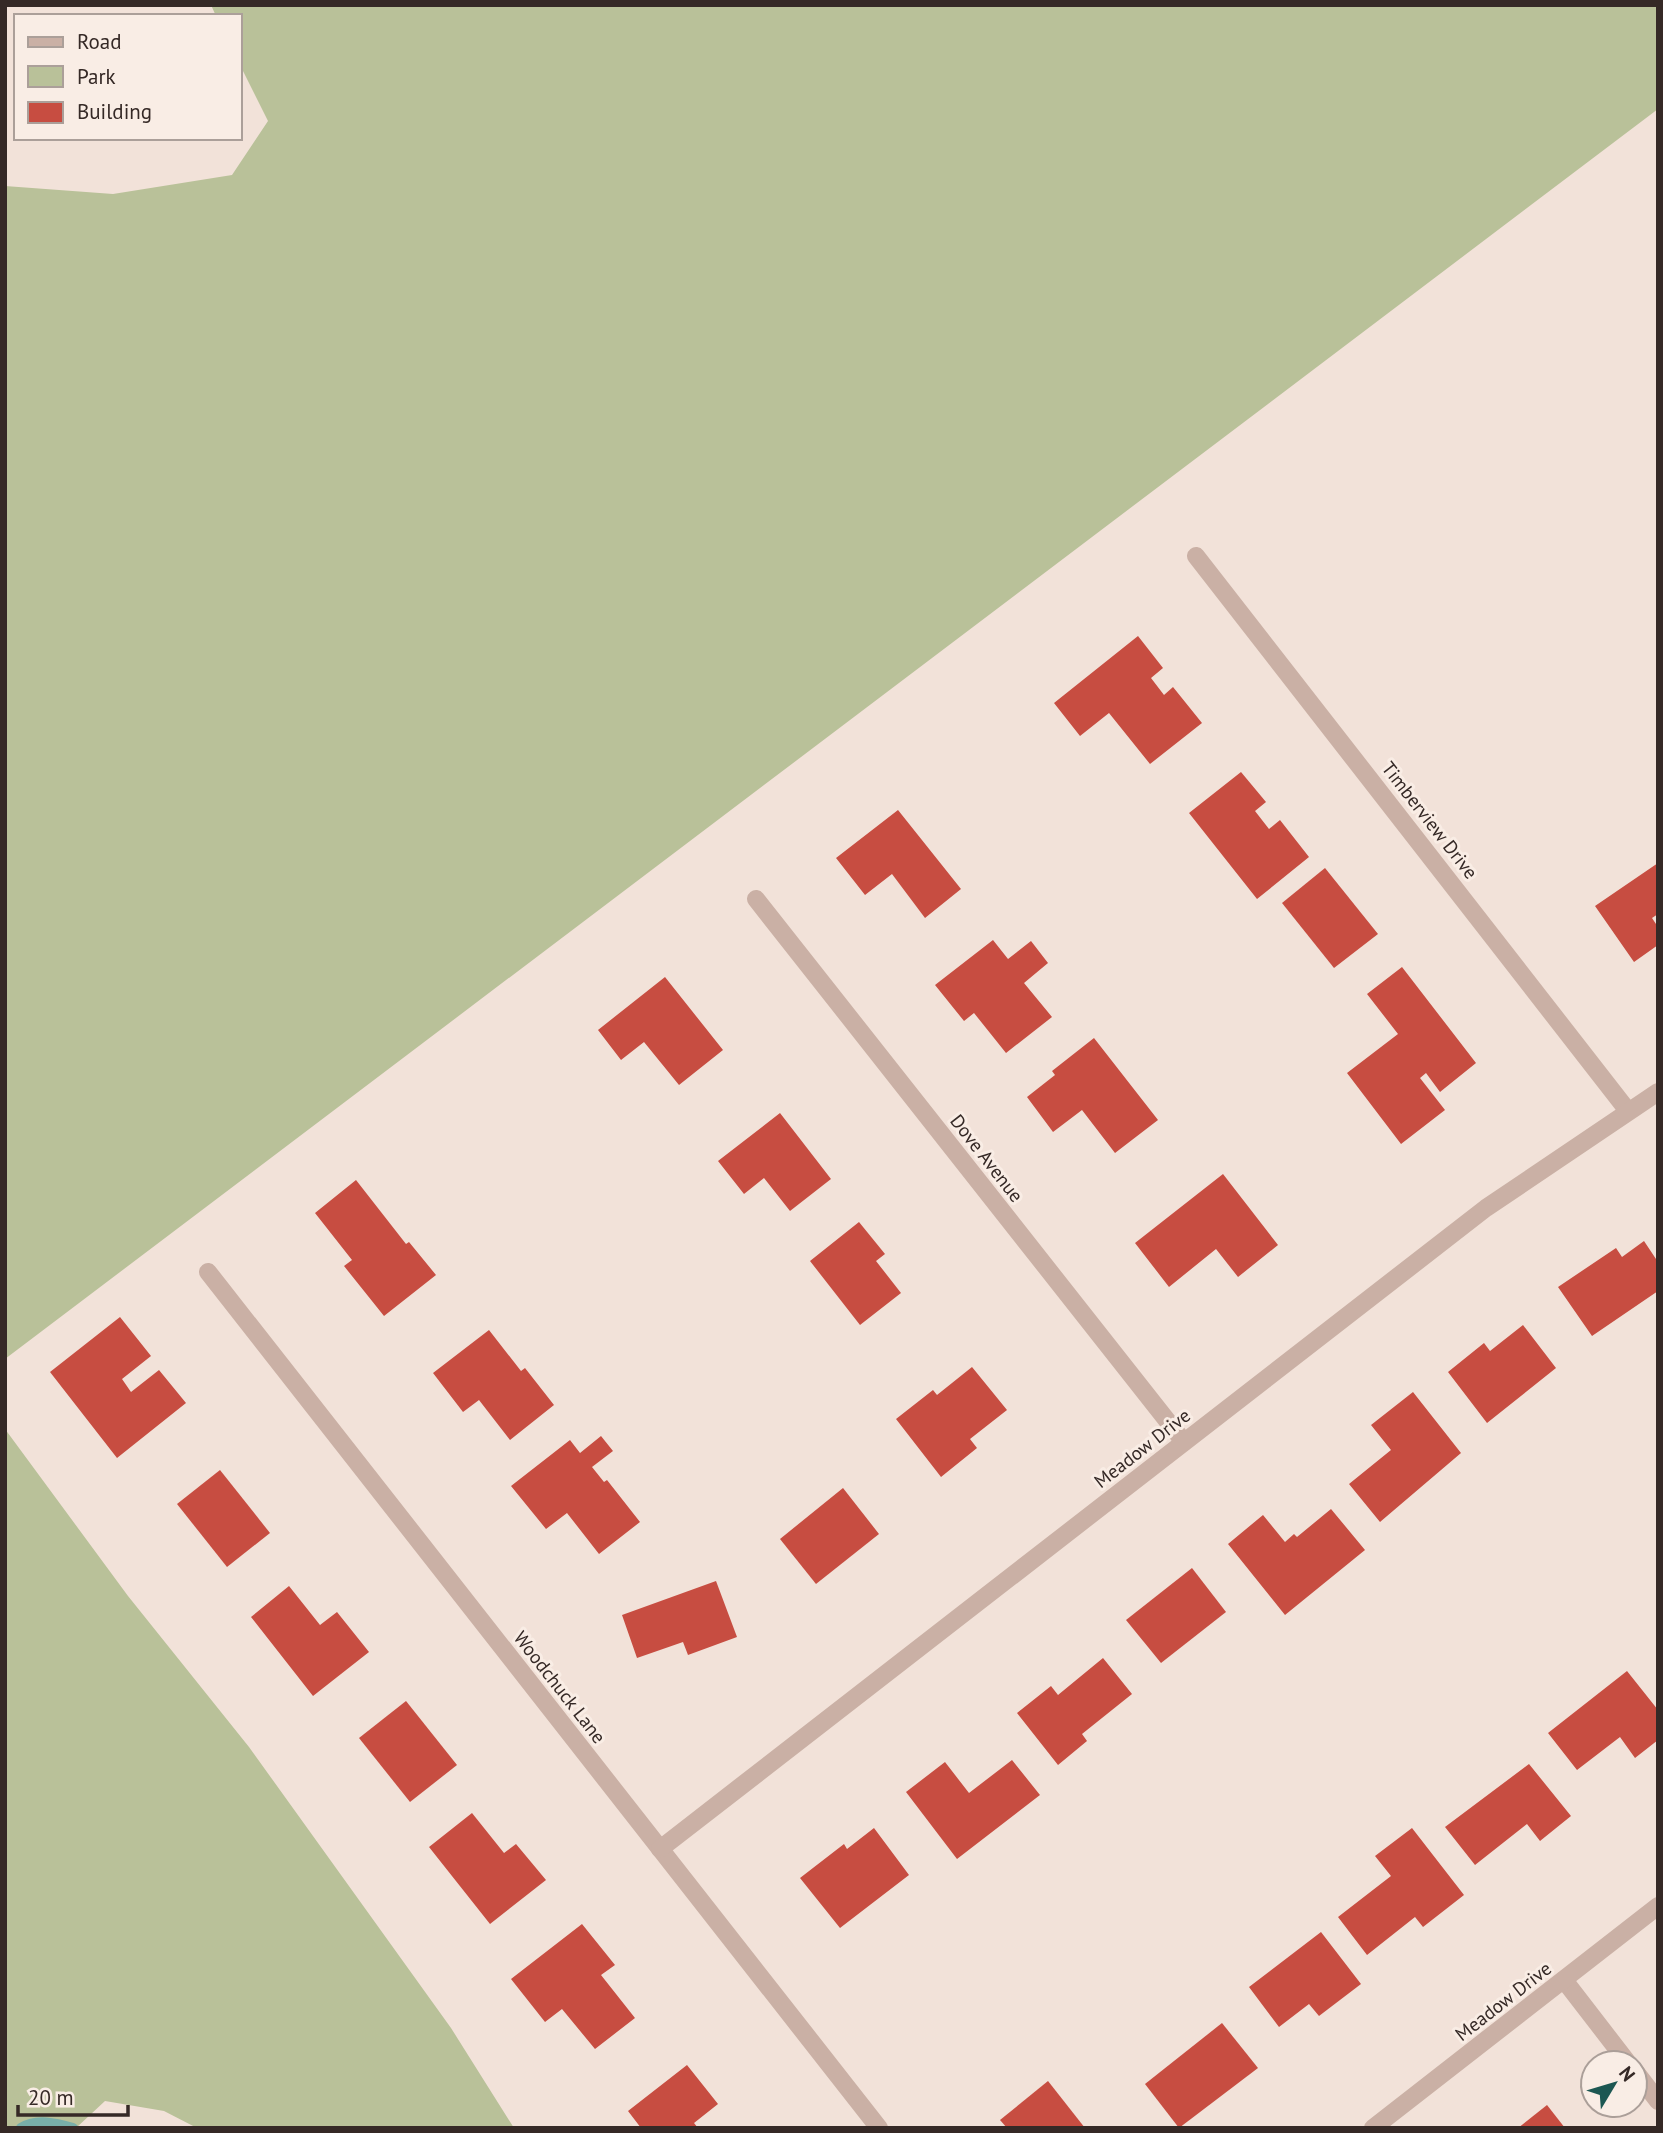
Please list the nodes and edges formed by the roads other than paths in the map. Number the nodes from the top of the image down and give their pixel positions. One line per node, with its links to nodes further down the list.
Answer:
1 (1196, 556): 4 (street, Timberview Drive)
2 (756, 899): 6 (street, Dove Avenue)
3 (1658, 1092): 4 (street, Meadow Drive)
4 (1628, 1111): 6 (street, Meadow Drive)
5 (208, 1272): 7 (street, Woodchuck Lane)
6 (1184, 1442): 7 (street, Meadow Drive)
7 (660, 1849): 11 (street, Woodchuck Lane)
8 (1658, 1906): 9 (street, Meadow Drive)
9 (1564, 1980): 10 (street); 12 (street, Meadow Drive)
10 (1618, 2049)
11 (879, 2128)
12 (1373, 2128)

